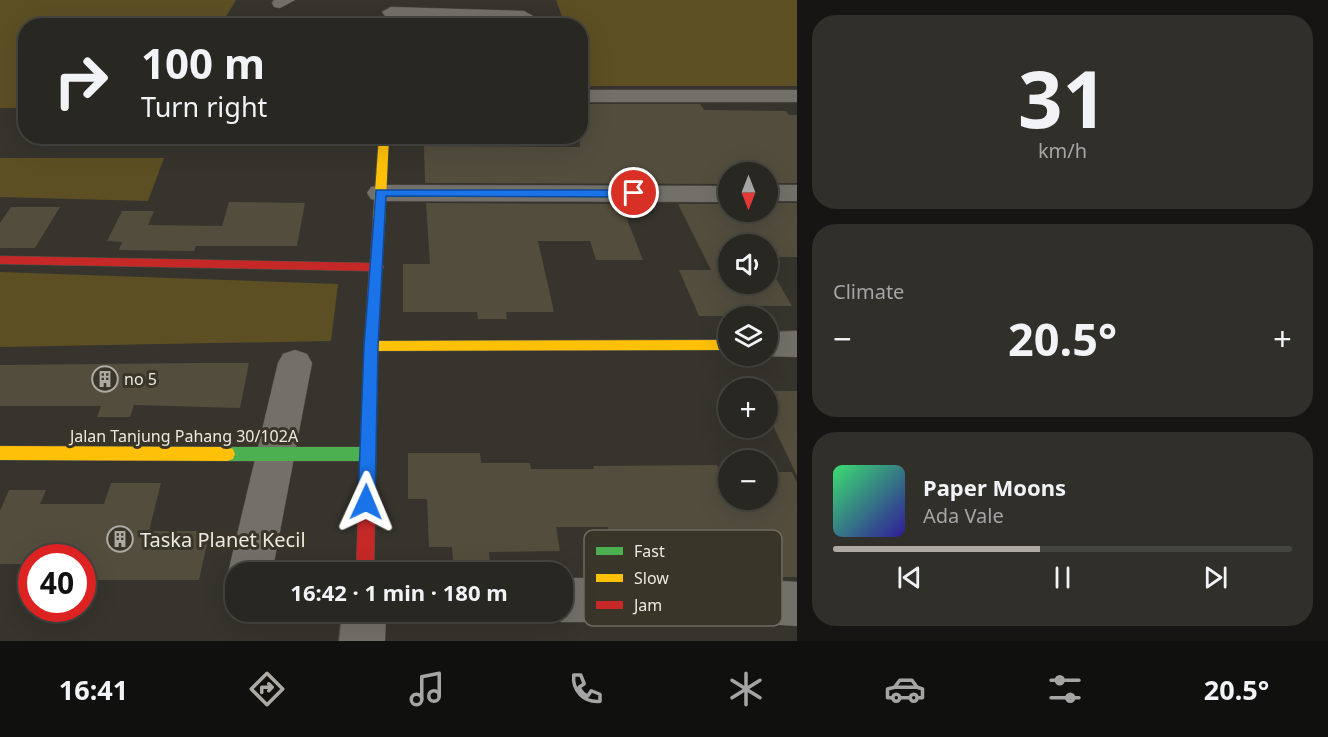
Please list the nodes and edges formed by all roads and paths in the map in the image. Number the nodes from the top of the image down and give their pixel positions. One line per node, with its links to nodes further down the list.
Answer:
1 (391, 12): 2 (street)
2 (524, 16)
3 (588, 96): 4 (street)
4 (797, 96)
5 (383, 144): 6 (street)
6 (380, 193): 9 (street); 11 (street)
7 (778, 193): 8 (street)
8 (797, 193)
9 (718, 194)
10 (0, 260): 11 (street)
11 (378, 267): 15 (street)
12 (797, 344): 14 (street)
13 (718, 345): 15 (street)
14 (778, 345)
15 (371, 346): 19 (street)
16 (295, 363): 18 (street)
17 (0, 453): 18 (street, Jalan Tanjung Pahang 30/102A)
18 (274, 453): 19 (street, Jalan Tanjung Pahang 30/102A); 20 (street)
19 (367, 454): 21 (street)
20 (252, 562)
21 (365, 562)
22 (782, 603): 23 (street)
23 (797, 604)
24 (363, 622): 25 (street)
25 (362, 641)

